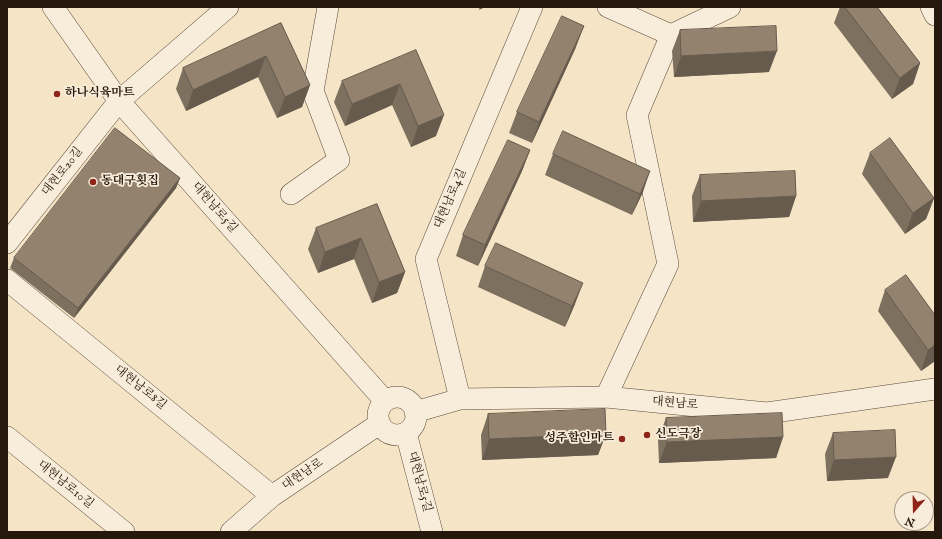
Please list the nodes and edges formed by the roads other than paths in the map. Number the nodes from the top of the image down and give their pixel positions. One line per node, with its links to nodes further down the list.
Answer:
1 (53, 7): 10 (street, 대현남로5길)
2 (228, 7): 10 (street, 대현로20길)
3 (328, 7): 11 (street)
4 (532, 7): 16 (street, 대현남로4길)
5 (608, 7): 9 (street)
6 (730, 7): 9 (street)
7 (932, 7): 8 (street)
8 (935, 15)
9 (671, 35): 15 (street)
10 (119, 101): 12 (street, 대현로20길); 17 (street, 대현남로5길)
11 (291, 194)
12 (7, 243)
13 (7, 280): 22 (street, 대현남로8길)
14 (935, 389): 15 (street, 대현남로)
15 (606, 398): 16 (street, 대현남로)
16 (460, 399): 18 (street, 대현남로)
17 (385, 401): 18 (street); 19 (street)
18 (415, 412): 20 (street)
19 (379, 424): 20 (street); 22 (street, 대현남로)
20 (406, 433): 25 (street, 대현남로5길)
21 (7, 438): 23 (street, 대현남로10길)
22 (272, 496): 24 (street, 대현남로)
23 (124, 532)
24 (231, 532)
25 (432, 532)

